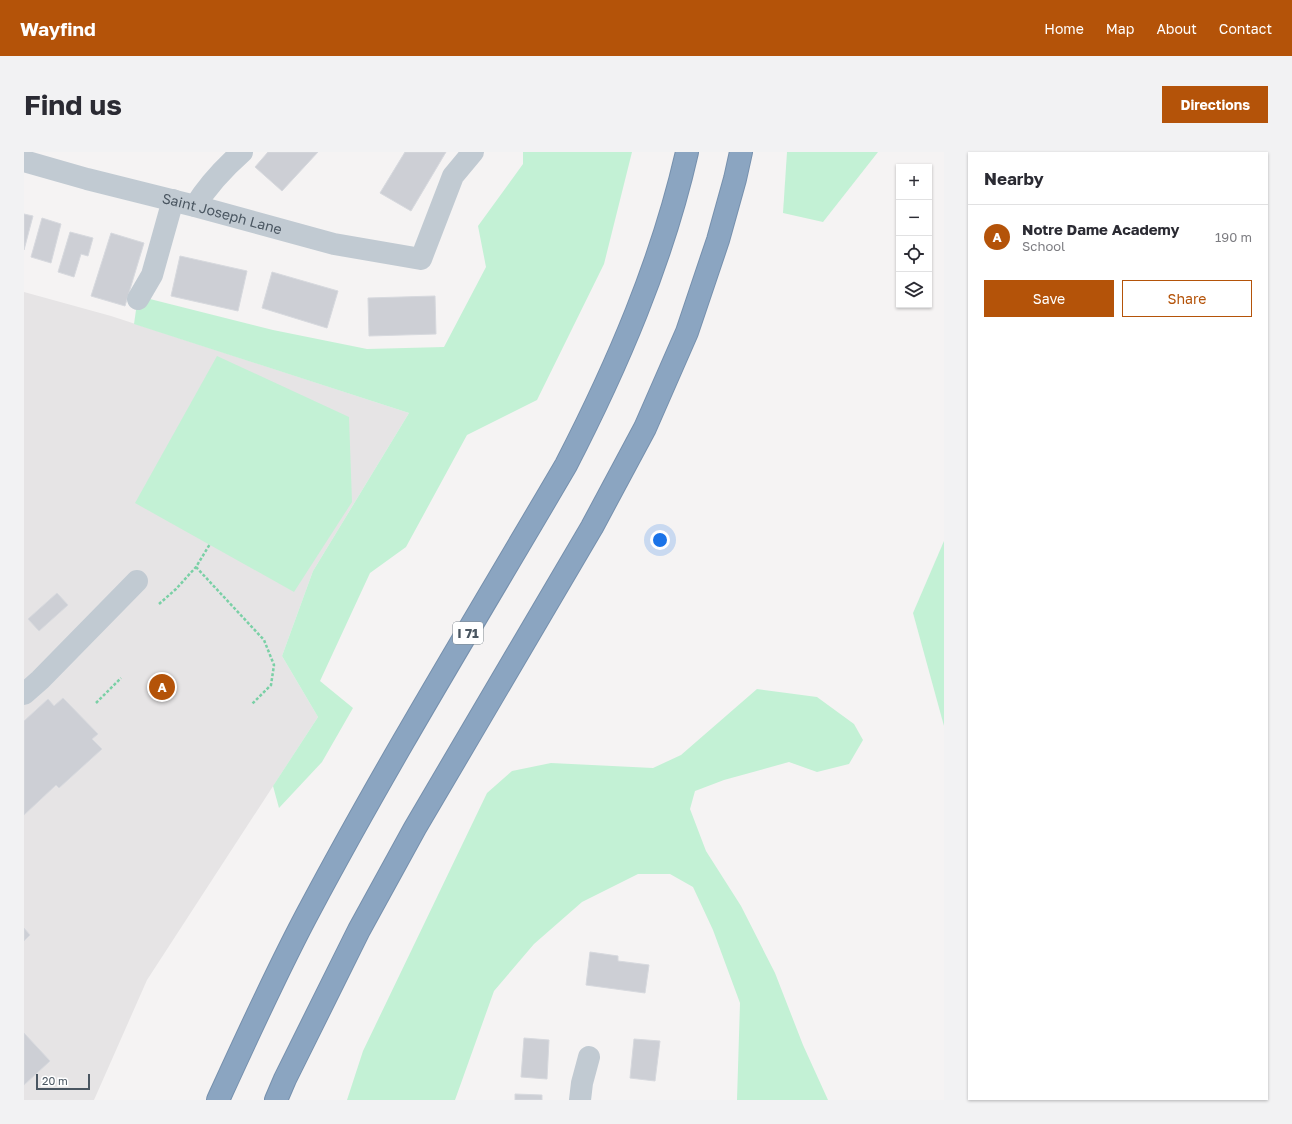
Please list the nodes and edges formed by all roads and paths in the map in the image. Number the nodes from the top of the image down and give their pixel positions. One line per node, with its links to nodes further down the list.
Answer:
1 (242, 152): 7 (street)
2 (473, 152): 7 (street, Saint Joseph Lane)
3 (687, 152): 18 (highway, I 71)
4 (741, 152): 19 (highway)
5 (24, 161): 6 (street, Saint Joseph Lane)
6 (173, 200): 7 (street, Saint Joseph Lane); 8 (street)
7 (195, 206)
8 (138, 299)
9 (210, 544): 10 (path)
10 (196, 567): 12 (path); 16 (path)
11 (137, 581): 14 (street)
12 (159, 604)
13 (121, 678): 15 (path)
14 (24, 694)
15 (96, 703)
16 (252, 704)
17 (589, 1057): 20 (street)
18 (218, 1100)
19 (276, 1100)
20 (580, 1100)

